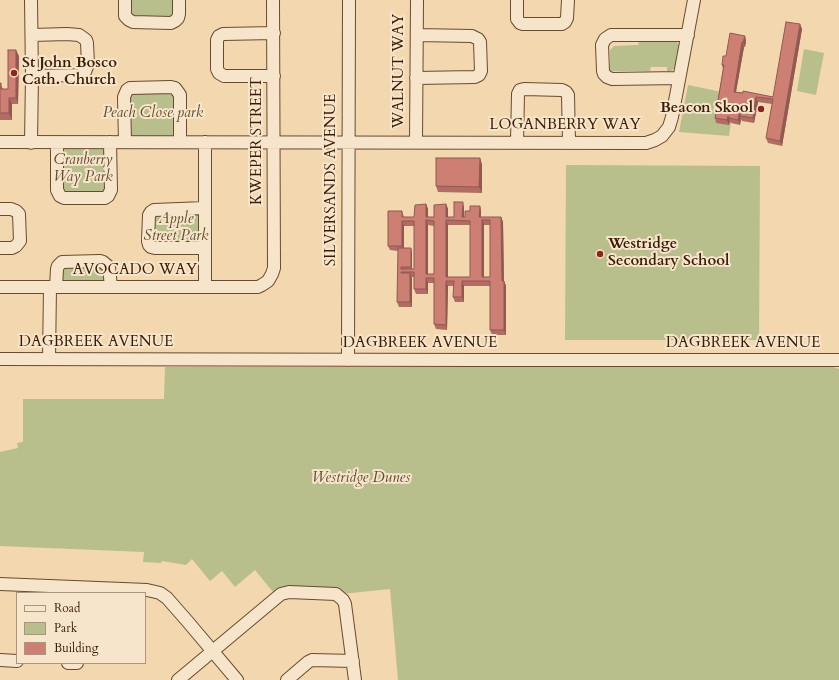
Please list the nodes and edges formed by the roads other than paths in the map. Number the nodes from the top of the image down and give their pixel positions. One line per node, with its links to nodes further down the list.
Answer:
1 (31, 0): 11 (street)
2 (125, 0): 3 (street)
3 (179, 0)
4 (273, 0): 10 (street, KWEPER STREET)
5 (349, 0): 29 (street, SILVERSANDS AVENUE)
6 (417, 0): 12 (street, WALNUT WAY)
7 (517, 0): 8 (street)
8 (568, 0)
9 (694, 0): 13 (street, LOGANBERRY WAY)
10 (274, 33): 15 (street, KWEPER STREET); 15 (street)
11 (32, 35): 14 (street); 14 (street)
12 (417, 35): 16 (street, WALNUT WAY); 16 (street)
13 (688, 35): 17 (street, LOGANBERRY WAY); 17 (street)
14 (32, 76): 27 (street)
15 (274, 76): 23 (street, KWEPER STREET)
16 (416, 78): 24 (street, WALNUT WAY)
17 (679, 78): 26 (street, LOGANBERRY WAY)
18 (0, 142): 27 (street, LOGANBERRY WAY)
19 (110, 142): 20 (street, LOGANBERRY WAY); 28 (street, LOGANBERRY WAY); 28 (street)
20 (125, 142): 21 (street, LOGANBERRY WAY); 21 (street)
21 (180, 142): 22 (street, LOGANBERRY WAY)
22 (205, 142): 23 (street, LOGANBERRY WAY); 30 (street)
23 (274, 142): 29 (street, LOGANBERRY WAY); 34 (street, KWEPER STREET)
24 (416, 142): 25 (street, LOGANBERRY WAY); 29 (street, LOGANBERRY WAY)
25 (517, 142): 26 (street, LOGANBERRY WAY); 26 (street)
26 (569, 142)
27 (31, 143): 28 (street, LOGANBERRY WAY)
28 (57, 143)
29 (349, 143): 41 (street, SILVERSANDS AVENUE)
30 (205, 208): 33 (street); 33 (street)
31 (0, 209): 32 (street)
32 (0, 248)
33 (205, 248): 38 (street)
34 (268, 281): 38 (street, AVOCADO WAY)
35 (0, 287): 36 (street, AVOCADO WAY)
36 (53, 287): 37 (street, AVOCADO WAY); 37 (street); 40 (street)
37 (111, 287): 38 (street, AVOCADO WAY)
38 (205, 287)
39 (0, 359): 40 (street, DAGBREEK AVENUE)
40 (49, 359): 41 (street, DAGBREEK AVENUE)
41 (348, 360): 42 (street, DAGBREEK AVENUE)
42 (839, 360)
43 (0, 584): 44 (street)
44 (95, 590): 45 (street)
45 (213, 651): 48 (street); 49 (street); 50 (street)
46 (0, 660): 47 (street)
47 (16, 661)
48 (353, 661): 51 (street); 52 (street)
49 (178, 680)
50 (236, 680)
51 (287, 680)
52 (355, 680)

